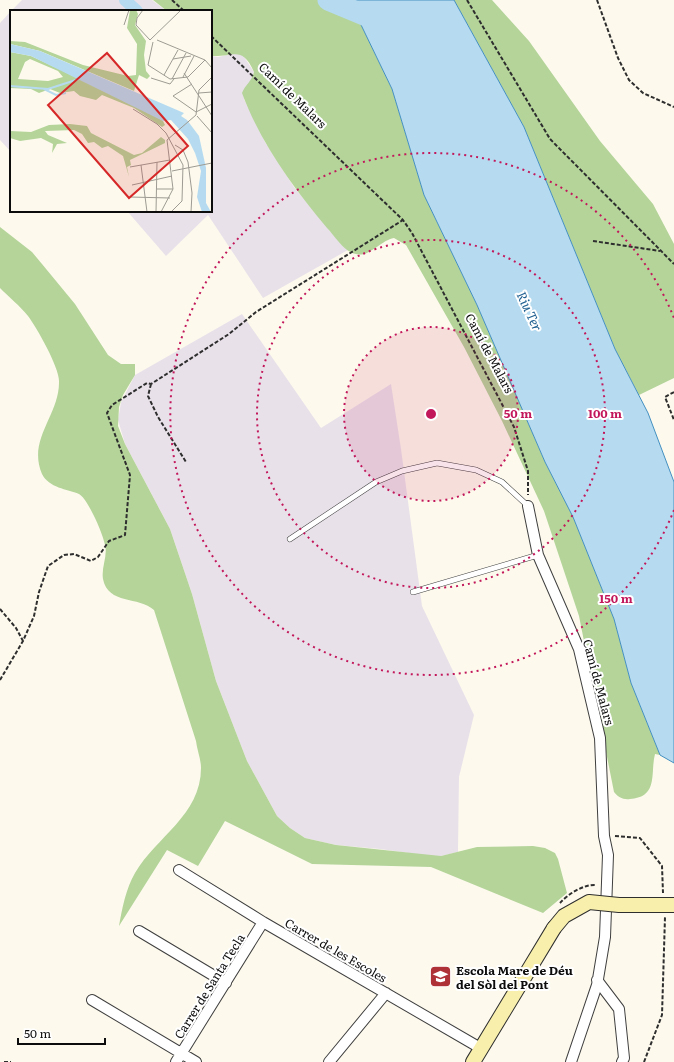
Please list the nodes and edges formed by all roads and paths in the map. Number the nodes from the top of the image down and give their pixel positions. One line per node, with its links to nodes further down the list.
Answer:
1 (172, 0): 4 (path)
2 (467, 0): 9 (path)
3 (597, 0): 6 (path)
4 (183, 10)
5 (212, 37): 7 (path, Camí de Malars)
6 (674, 107)
7 (403, 220): 11 (path); 15 (path, Camí de Malars)
8 (593, 241): 9 (path)
9 (661, 251): 10 (path)
10 (674, 264)
11 (151, 384): 14 (path); 20 (path)
12 (674, 392): 13 (path)
13 (674, 420)
14 (186, 462)
15 (528, 506): 16 (lane); 17 (street, Camí de Malars)
16 (290, 539)
17 (538, 556): 18 (lane); 22 (street, Camí de Malars)
18 (413, 592)
19 (0, 609): 20 (path)
20 (23, 641): 21 (path)
21 (0, 680)
22 (604, 836): 26 (path); 29 (street, Camí de Malars)
23 (179, 870): 27 (street, Carrer de les Escoles)
24 (589, 884): 25 (path)
25 (564, 898)
26 (667, 904): 33 (street, bridge); 43 (path)
27 (263, 922): 30 (street, Carrer de Santa Tecla); 31 (street, Carrer de les Escoles)
28 (139, 931): 30 (street)
29 (597, 980): 41 (street, Camí de Malars); 42 (street)
30 (226, 983): 34 (street, Carrer de Santa Tecla)
31 (386, 993): 33 (street, Carrer de les Escoles); 39 (street)
32 (92, 1000): 34 (street)
33 (482, 1049): 40 (street)
34 (182, 1054): 37 (street, Carrer de Santa Tecla); 38 (street)
35 (4, 1062): 36 (path)
36 (11, 1062)
37 (176, 1062)
38 (196, 1062)
39 (329, 1062)
40 (473, 1062)
41 (571, 1062)
42 (622, 1062)
43 (644, 1062)

